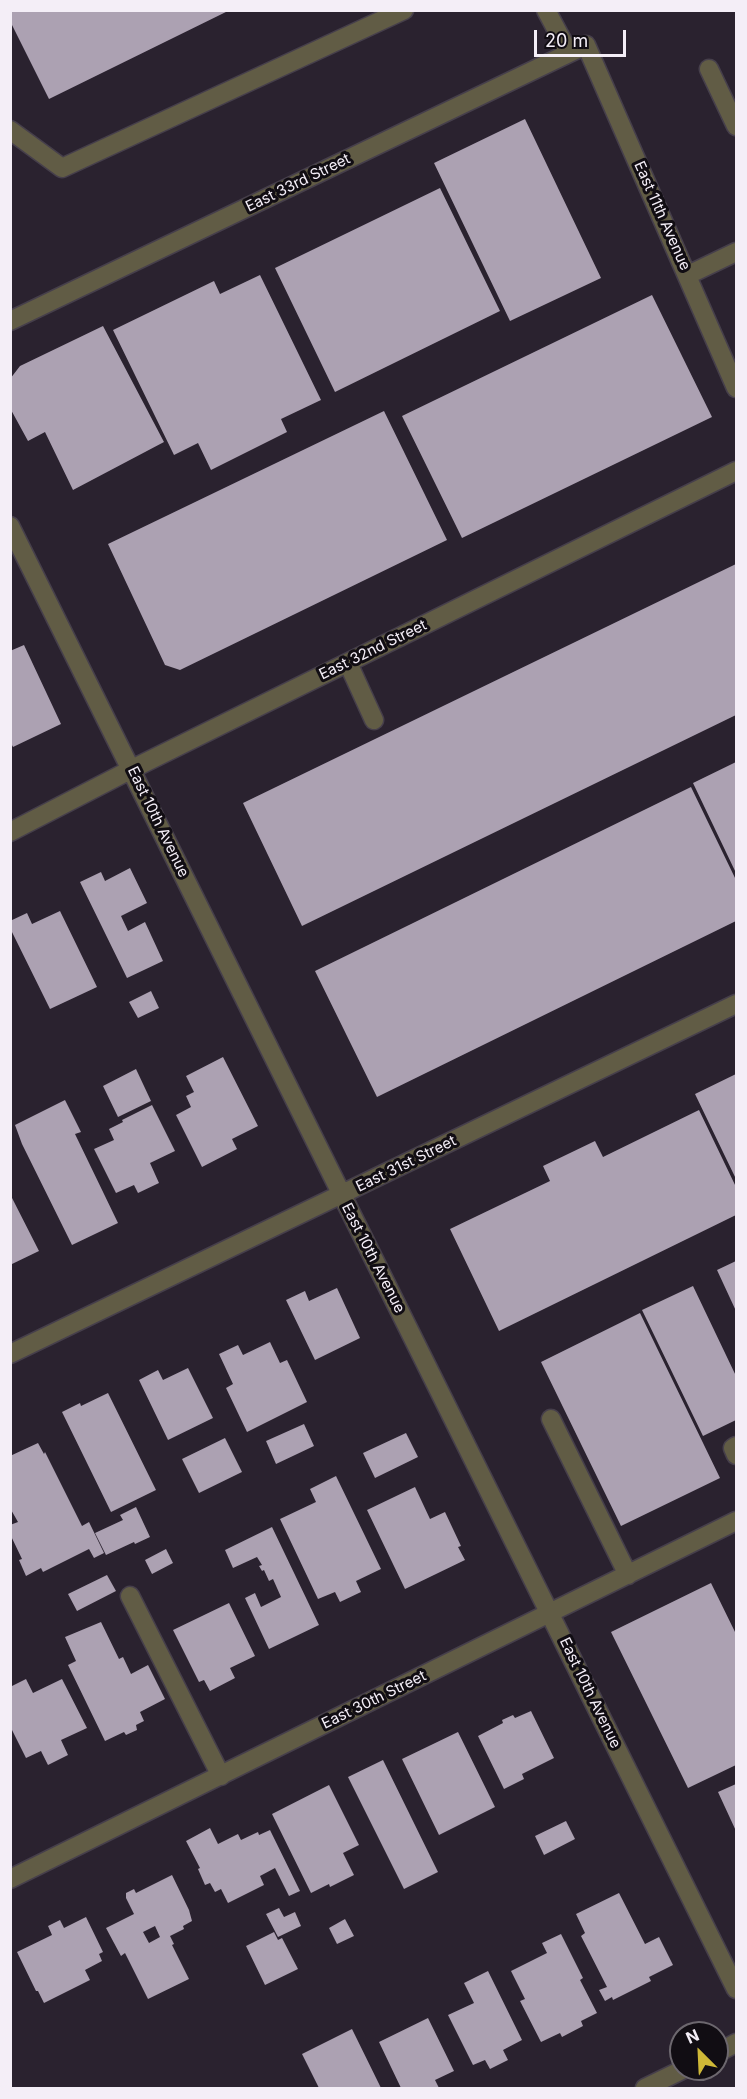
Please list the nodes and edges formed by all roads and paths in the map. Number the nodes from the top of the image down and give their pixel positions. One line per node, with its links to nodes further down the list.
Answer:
1 (404, 10): 7 (street)
2 (546, 10): 4 (street)
3 (586, 45): 4 (street, East 33rd Street); 9 (street, East 11th Avenue)
4 (569, 53): 10 (street, East 33rd Street)
5 (709, 69): 6 (street)
6 (736, 126)
7 (10, 130)
8 (736, 252): 9 (street)
9 (688, 275): 11 (street, East 11th Avenue)
10 (10, 321)
11 (731, 362): 12 (street, East 11th Avenue)
12 (736, 388)
13 (736, 471): 15 (street, East 32nd Street)
14 (10, 526): 17 (street, East 10th Avenue)
15 (348, 663): 16 (street); 17 (street, East 32nd Street)
16 (374, 720)
17 (132, 769): 18 (street, East 32nd Street); 20 (street, East 10th Avenue)
18 (10, 832)
19 (736, 1004): 20 (street, East 31st Street)
20 (341, 1195): 21 (street, East 31st Street); 28 (street, East 10th Avenue)
21 (10, 1354)
22 (551, 1419): 26 (street)
23 (736, 1446): 24 (street)
24 (736, 1455)
25 (736, 1521): 26 (street, East 30th Street)
26 (628, 1575): 28 (street, East 30th Street)
27 (130, 1596): 29 (street)
28 (551, 1613): 29 (street, East 30th Street); 31 (street, East 10th Avenue)
29 (221, 1776): 30 (street, East 30th Street)
30 (10, 1879)
31 (736, 1989)
32 (669, 2076): 33 (street)
33 (645, 2088)

